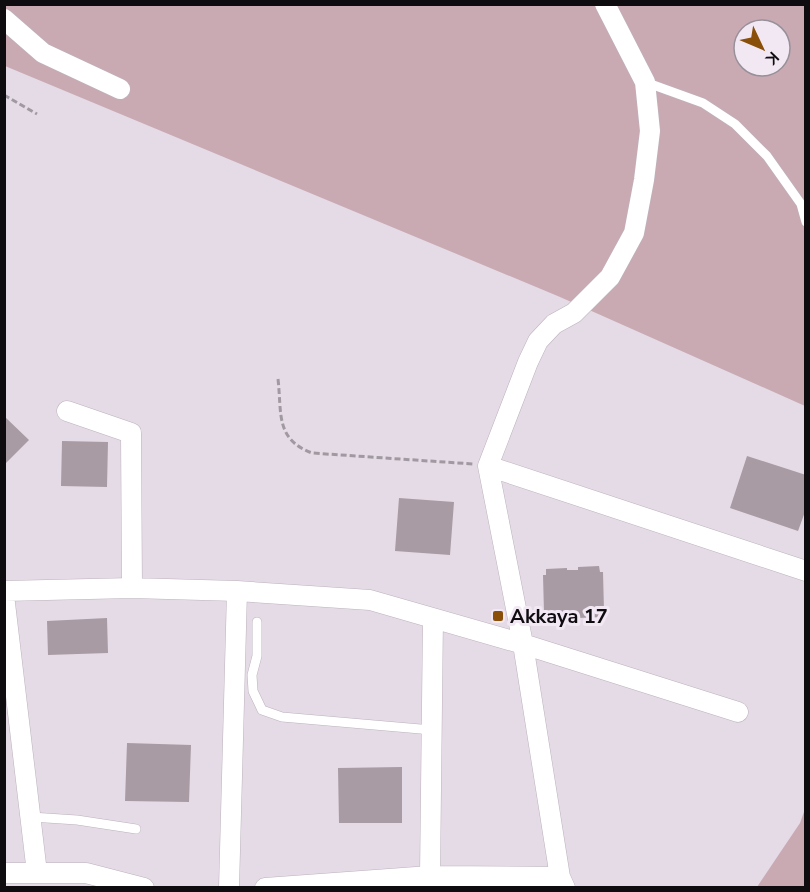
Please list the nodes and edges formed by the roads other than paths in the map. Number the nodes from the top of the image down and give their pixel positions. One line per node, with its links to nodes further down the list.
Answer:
1 (605, 4): 3 (street)
2 (4, 19): 4 (street)
3 (645, 82): 5 (lane); 7 (street)
4 (120, 89)
5 (806, 222)
6 (67, 411): 9 (street)
7 (488, 466): 8 (street); 14 (street)
8 (806, 571)
9 (132, 588): 10 (street); 11 (street)
10 (237, 591): 12 (street); 24 (street)
11 (4, 593): 17 (street)
12 (433, 618): 14 (street); 16 (street)
13 (257, 622): 16 (lane)
14 (523, 644): 15 (street); 22 (street)
15 (738, 712)
16 (432, 730): 21 (street)
17 (31, 817): 18 (lane); 20 (street)
18 (136, 830)
19 (4, 873): 20 (street)
20 (37, 873): 23 (street)
21 (430, 876): 22 (street); 25 (street)
22 (563, 882)
23 (144, 888)
24 (229, 888)
25 (265, 888)

